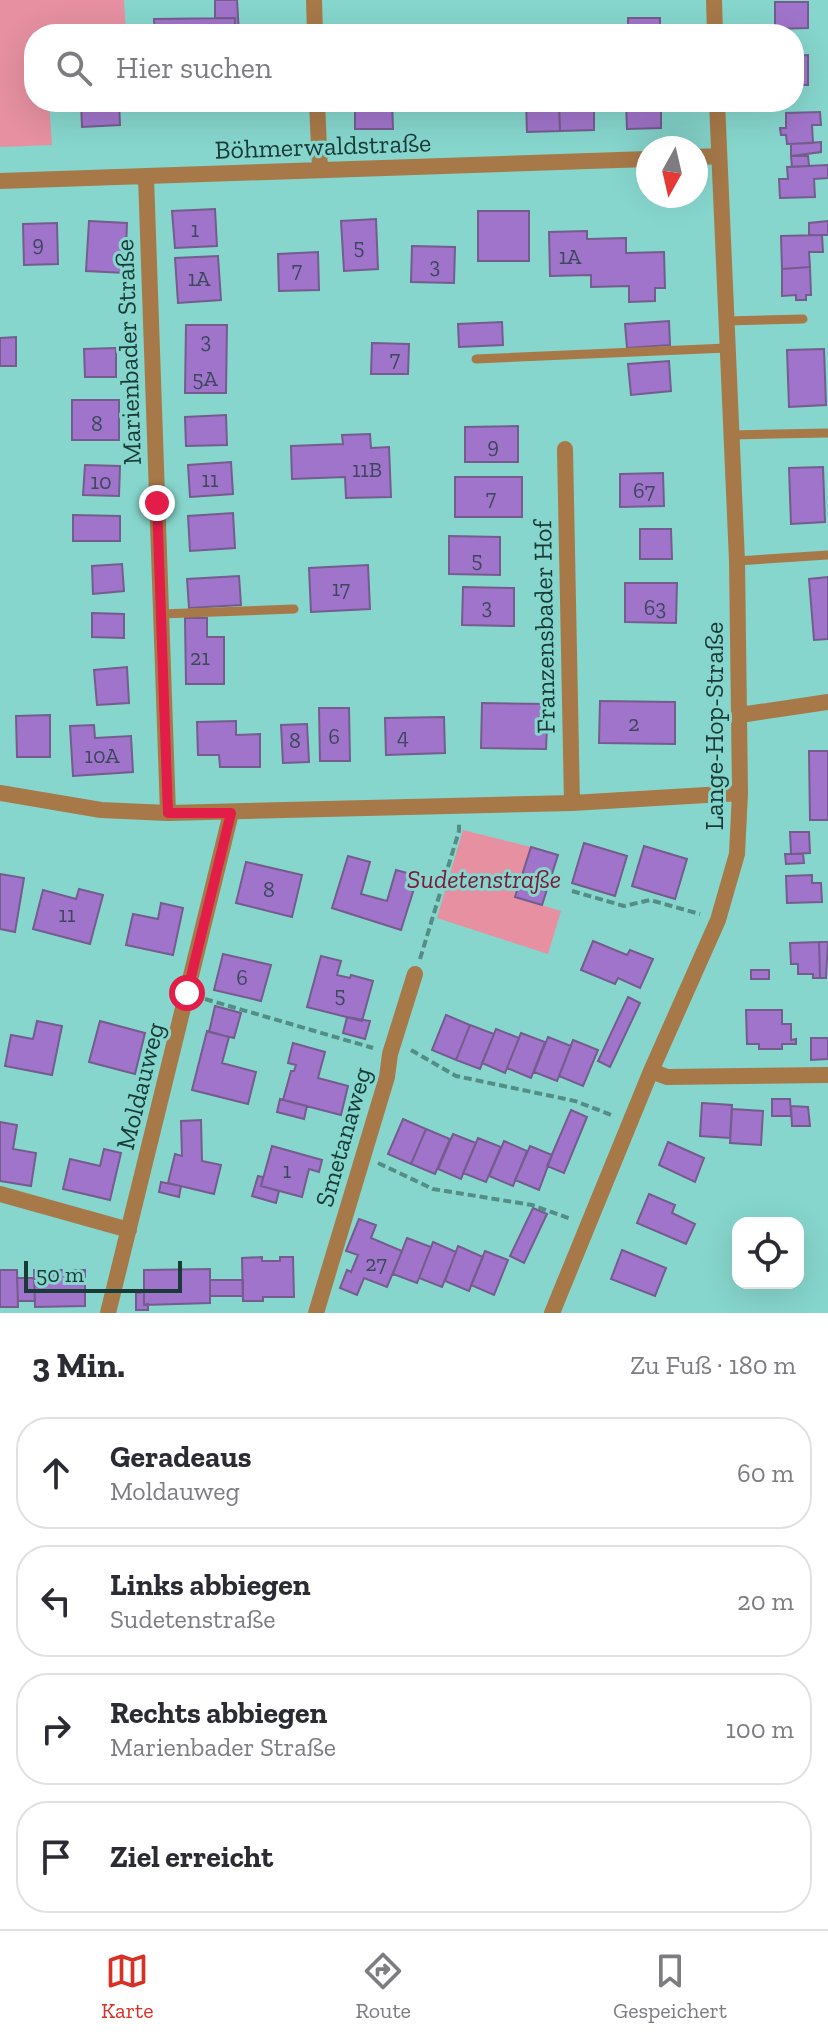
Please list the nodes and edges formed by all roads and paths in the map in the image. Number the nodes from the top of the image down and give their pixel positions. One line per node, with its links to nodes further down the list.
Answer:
1 (314, 0): 3 (street)
2 (714, 0): 4 (street)
3 (315, 24)
4 (715, 24)
5 (317, 112): 10 (street)
6 (717, 112): 8 (street, Lange-Hop-Straße)
7 (708, 156): 8 (street)
8 (719, 156): 14 (street, Lange-Hop-Straße)
9 (636, 159): 10 (street, Böhmerwaldstraße)
10 (320, 170): 11 (street, Böhmerwaldstraße)
11 (146, 177): 12 (street, Böhmerwaldstraße); 23 (street, Marienbader Straße)
12 (0, 181)
13 (803, 319): 14 (lane)
14 (726, 321): 15 (street, Lange-Hop-Straße)
15 (727, 348): 16 (lane); 18 (street, Lange-Hop-Straße)
16 (476, 359)
17 (828, 433): 18 (lane)
18 (731, 435): 21 (street, Lange-Hop-Straße)
19 (565, 449): 28 (street, Franzensbader Hof)
20 (828, 555): 21 (lane)
21 (737, 561): 25 (street, Lange-Hop-Straße)
22 (294, 609): 23 (lane)
23 (161, 614): 30 (street, Marienbader Straße)
24 (828, 702): 25 (street)
25 (740, 715): 27 (street, Lange-Hop-Straße)
26 (0, 793): 30 (street)
27 (740, 793): 28 (street); 33 (street, Lange-Hop-Straße)
28 (572, 803): 29 (street)
29 (459, 807): 31 (street); 34 (path)
30 (168, 813): 31 (street)
31 (231, 813): 35 (street, Moldauweg)
32 (572, 891): 33 (path)
33 (718, 920): 37 (street, Lange-Hop-Straße)
34 (415, 974): 36 (street, Smetanaweg)
35 (187, 993): 36 (path); 43 (street, Moldauweg)
36 (392, 1047): 39 (path); 40 (street, Smetanaweg)
37 (651, 1071): 38 (street); 39 (street, Lange-Hop-Straße)
38 (828, 1075)
39 (631, 1123): 42 (street, Lange-Hop-Straße)
40 (364, 1156): 42 (path); 45 (street, Smetanaweg)
41 (0, 1194): 43 (street)
42 (589, 1225): 46 (street, Lange-Hop-Straße)
43 (129, 1230): 44 (street, Moldauweg)
44 (108, 1313)
45 (316, 1313)
46 (552, 1313)

